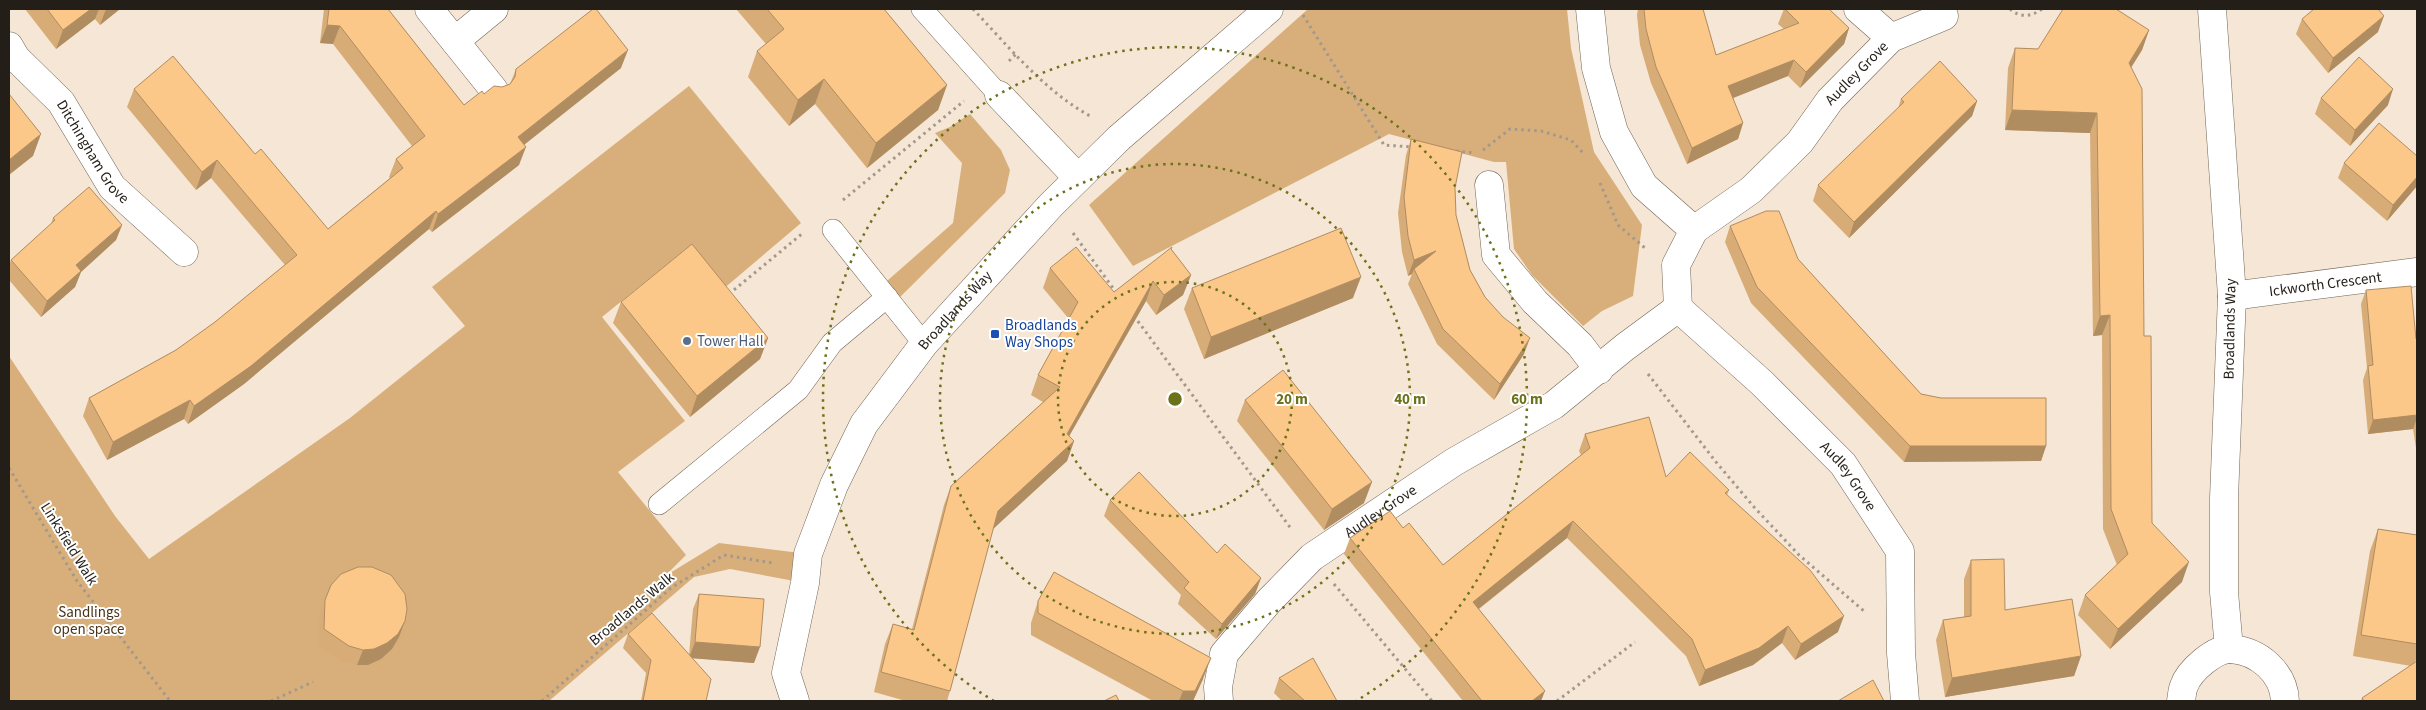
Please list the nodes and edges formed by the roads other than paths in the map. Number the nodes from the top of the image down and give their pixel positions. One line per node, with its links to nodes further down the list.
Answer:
1 (429, 9): 10 (street)
2 (494, 9): 10 (street)
3 (922, 9): 12 (lane)
4 (1269, 9): 14 (street, Broadlands Way)
5 (1590, 9): 17 (street)
6 (1858, 9): 9 (street)
7 (2212, 9): 20 (street, Broadlands Way)
8 (1944, 16): 9 (street, Audley Grove)
9 (1891, 38): 17 (street, Audley Grove)
10 (455, 41): 13 (street)
11 (9, 46): 18 (street, Ditchingham Grove)
12 (993, 88): 14 (street)
13 (494, 90)
14 (1078, 178): 23 (street, Broadlands Way)
15 (1489, 185): 24 (street)
16 (833, 230): 21 (lane)
17 (1694, 230): 22 (street, Audley Grove)
18 (184, 252)
19 (2417, 272): 20 (street, Ickworth Crescent)
20 (2232, 296): 26 (street, Broadlands Way)
21 (887, 298): 23 (lane); 25 (lane)
22 (1678, 308): 24 (street, Audley Grove); 29 (street, Audley Grove)
23 (924, 344): 27 (street, Broadlands Way)
24 (1599, 370): 28 (street, Audley Grove)
25 (659, 504)
26 (2229, 649): 30 (street); 31 (street)
27 (794, 701)
28 (1218, 701)
29 (1905, 701)
30 (2181, 701)
31 (2285, 701)

